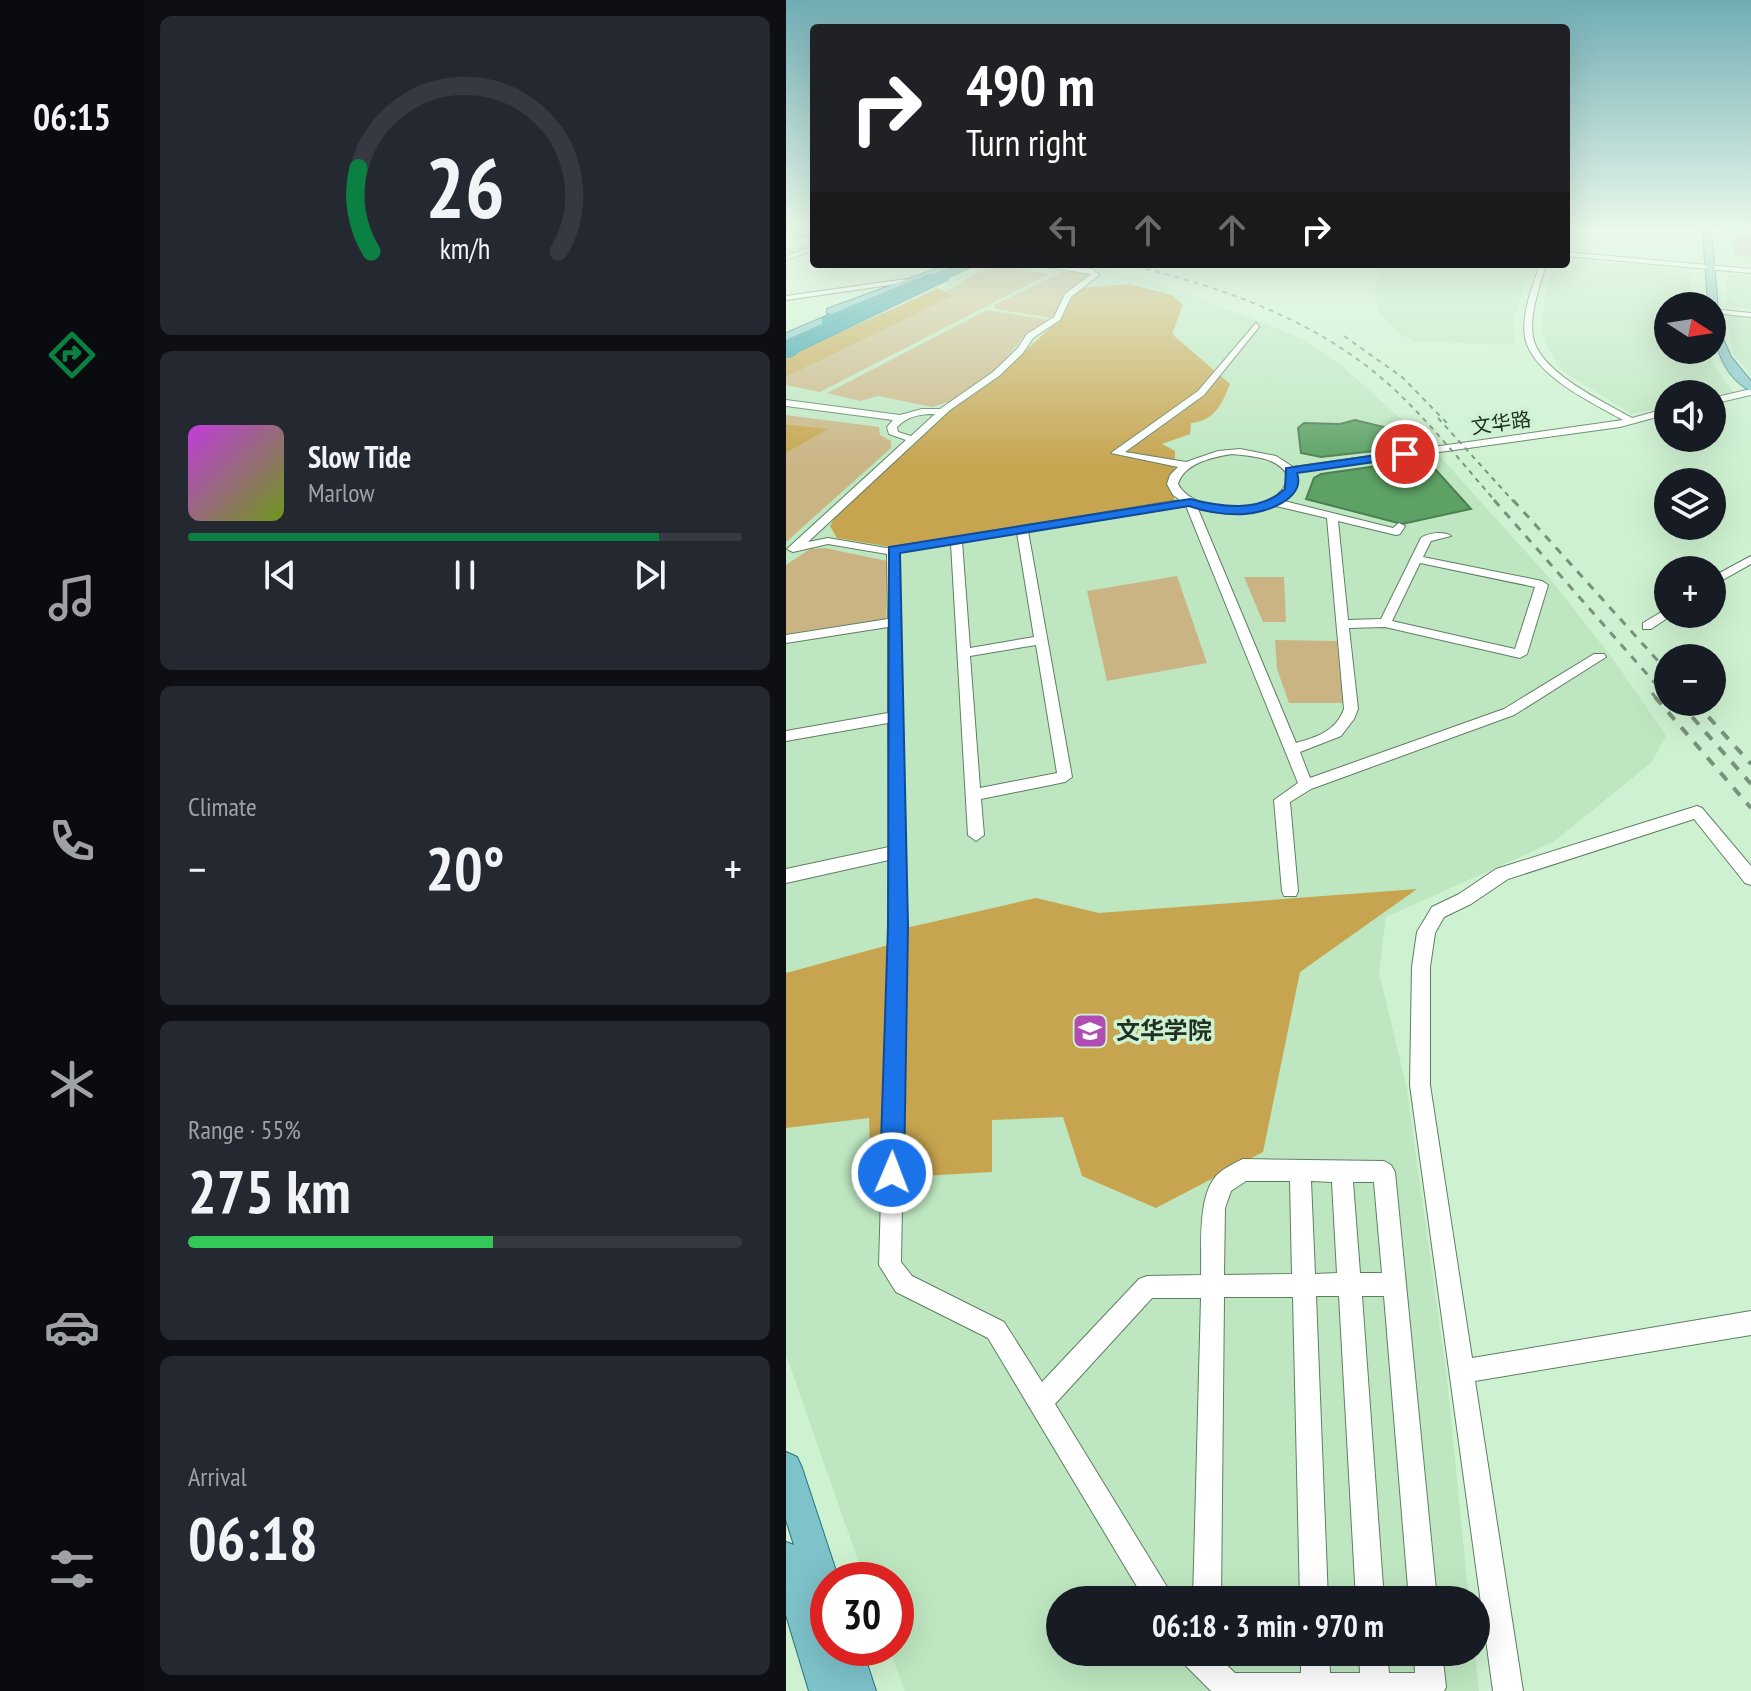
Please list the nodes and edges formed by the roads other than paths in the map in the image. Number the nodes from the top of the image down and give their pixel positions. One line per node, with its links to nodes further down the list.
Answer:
1 (839, 309): 10 (main road)
2 (854, 309): 10 (highway)
3 (864, 309): 10 (highway, bridge)
4 (884, 309): 10 (main road)
5 (1062, 309): 17 (street)
6 (1532, 309): 19 (street)
7 (1726, 312): 8 (street)
8 (1751, 315)
9 (1256, 325): 22 (street)
10 (786, 343)
11 (1726, 358): 13 (main road)
12 (1722, 364): 13 (main road)
13 (1749, 394): 14 (street)
14 (1726, 398)
15 (786, 403): 20 (street)
16 (786, 410): 20 (street)
17 (943, 412): 20 (street); 21 (street)
18 (1654, 414): 19 (street, 文华路)
19 (1629, 420): 23 (street, 文华路)
20 (897, 421): 21 (street)
21 (913, 439): 27 (street)
22 (1184, 465): 23 (street); 24 (street)
23 (1290, 470): 25 (street)
24 (1190, 502): 25 (street); 29 (street); 49 (street)
25 (1274, 502): 26 (street)
26 (1332, 516): 28 (street); 41 (street)
27 (821, 524): 32 (street); 34 (street)
28 (1399, 526)
29 (1022, 529): 31 (street); 44 (street)
30 (1445, 536): 35 (street)
31 (956, 540): 33 (street); 45 (street)
32 (828, 541): 33 (street); 34 (street)
33 (893, 550): 39 (street)
34 (790, 553)
35 (1417, 559): 40 (street); 40 (street)
36 (1751, 559): 37 (street)
37 (1726, 574)
38 (1654, 621): 42 (street)
39 (894, 622): 43 (street); 47 (street)
40 (1385, 623): 41 (street)
41 (1343, 624): 49 (street)
42 (1647, 626)
43 (786, 639)
44 (1041, 640): 45 (street); 51 (street)
45 (964, 653): 51 (street)
46 (1599, 657): 50 (street)
47 (895, 717): 48 (street); 53 (street)
48 (786, 736)
49 (1291, 750): 50 (street)
50 (1306, 785): 56 (street)
51 (974, 795): 52 (street)
52 (976, 835)
53 (897, 852): 54 (street); 65 (street)
54 (786, 876)
55 (1751, 878): 64 (street)
56 (1290, 891)
57 (1300, 1171): 58 (street); 60 (street); 62 (street)
58 (1342, 1171): 59 (street); 61 (street)
59 (1394, 1284): 61 (street); 73 (street)
60 (1304, 1285): 61 (street); 62 (street); 71 (street)
61 (1349, 1285): 72 (street)
62 (1212, 1286): 65 (street); 70 (street)
63 (1751, 1323): 64 (street)
64 (1463, 1371): 83 (street)
65 (1040, 1402): 69 (street)
66 (786, 1468): 68 (main road)
67 (786, 1559): 81 (main road)
68 (816, 1562)
69 (1152, 1586)
70 (1207, 1586)
71 (1314, 1586)
72 (1369, 1586)
73 (1422, 1586)
74 (850, 1666): 82 (main road)
75 (1209, 1666): 79 (street)
76 (1315, 1666): 79 (street)
77 (1374, 1666): 80 (street)
78 (1429, 1666): 80 (street)
79 (1316, 1687): 80 (street)
80 (1375, 1687)
81 (827, 1691)
82 (858, 1691)
83 (1508, 1691)

